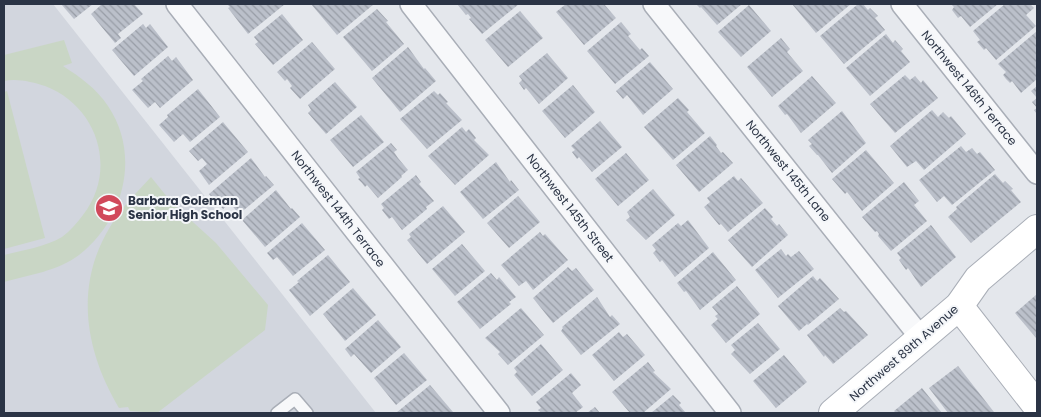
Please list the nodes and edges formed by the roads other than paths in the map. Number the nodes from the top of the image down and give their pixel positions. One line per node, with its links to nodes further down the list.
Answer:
1 (177, 4): 12 (street, Northwest 144th Terrace)
2 (411, 4): 13 (street, Northwest 145th Street)
3 (654, 4): 8 (street, Northwest 145th Lane)
4 (902, 4): 5 (street, Northwest 146th Terrace)
5 (1037, 173)
6 (1037, 229): 7 (street, Northwest 89th Avenue)
7 (959, 306): 8 (street, Northwest 89th Avenue); 9 (street)
8 (922, 338): 14 (street, Northwest 89th Avenue)
9 (1037, 406)
10 (277, 413): 11 (lane)
11 (307, 413)
12 (499, 413)
13 (730, 413)
14 (833, 413)

